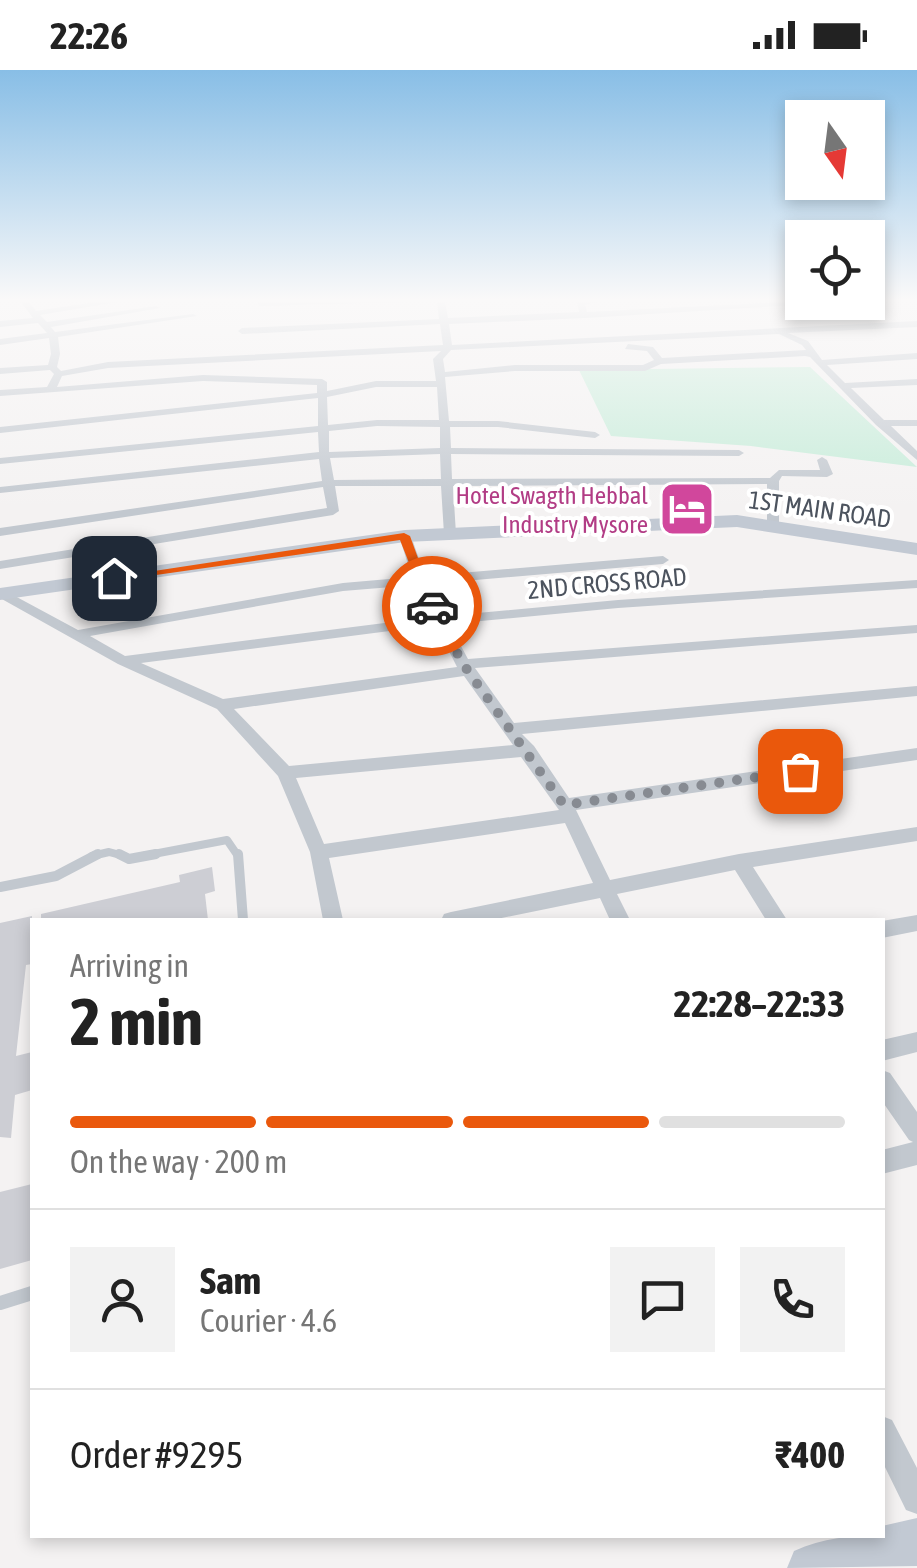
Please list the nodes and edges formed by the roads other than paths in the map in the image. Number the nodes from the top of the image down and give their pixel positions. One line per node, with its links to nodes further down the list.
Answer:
1 (55, 371): 8 (street)
2 (440, 372): 5 (street)
3 (491, 372): 5 (street)
4 (829, 372): 7 (street)
5 (442, 380): 10 (street); 11 (street)
6 (917, 382): 7 (street)
7 (842, 386): 12 (street)
8 (50, 390): 9 (street); 10 (street)
9 (0, 393)
10 (322, 395): 14 (street); 15 (street)
11 (446, 422): 14 (street); 16 (street); 18 (street)
12 (880, 423): 13 (street); 17 (street)
13 (917, 423)
14 (322, 427): 20 (street); 23 (street)
15 (0, 430)
16 (595, 435)
17 (911, 447): 21 (street)
18 (446, 450): 19 (street); 20 (street); 24 (street)
19 (739, 454)
20 (324, 455): 26 (street); 27 (street)
21 (917, 457)
22 (822, 460): 25 (street)
23 (0, 461)
24 (445, 481): 25 (street); 26 (street); 30 (street)
25 (774, 481): 28 (street)
26 (330, 483): 29 (street); 34 (street)
27 (0, 490)
28 (773, 524): 30 (street, 1ST MAIN ROAD); 32 (street, 1ST MAIN ROAD)
29 (0, 532)
30 (450, 534): 31 (street, 1ST MAIN ROAD)
31 (404, 536): 35 (street); 37 (street, 1ST MAIN ROAD)
32 (917, 549)
33 (663, 560): 35 (street)
34 (0, 565)
35 (419, 578): 38 (street); 40 (street)
36 (917, 584): 38 (street, 2ND CROSS ROAD)
37 (0, 593): 40 (street)
38 (439, 620): 41 (street, 2ND CROSS ROAD); 42 (street)
39 (917, 629): 42 (street)
40 (73, 634): 41 (street)
41 (123, 660): 44 (street)
42 (466, 667): 44 (street); 45 (street)
43 (917, 691): 45 (street)
44 (222, 705): 48 (street)
45 (513, 729): 46 (street)
46 (528, 750): 48 (street); 49 (street)
47 (917, 754): 49 (street)
48 (285, 773): 51 (street)
49 (567, 810): 51 (street); 54 (street)
50 (917, 834): 52 (street)
51 (319, 852): 56 (street)
52 (739, 862): 54 (street); 59 (street)
53 (0, 887): 55 (lane)
54 (606, 892): 57 (street); 58 (street)
55 (243, 918)
56 (333, 918)
57 (462, 918)
58 (619, 918)
59 (776, 918)
60 (917, 923): 61 (street)
61 (885, 929)
62 (917, 1042): 63 (street)
63 (885, 1050)
64 (885, 1085): 65 (street)
65 (917, 1132)
66 (917, 1153): 67 (street)
67 (885, 1161)
68 (30, 1294): 69 (lane)
69 (0, 1303)
70 (885, 1436): 71 (street)
71 (917, 1498)
72 (917, 1542): 73 (street)
73 (811, 1568)

